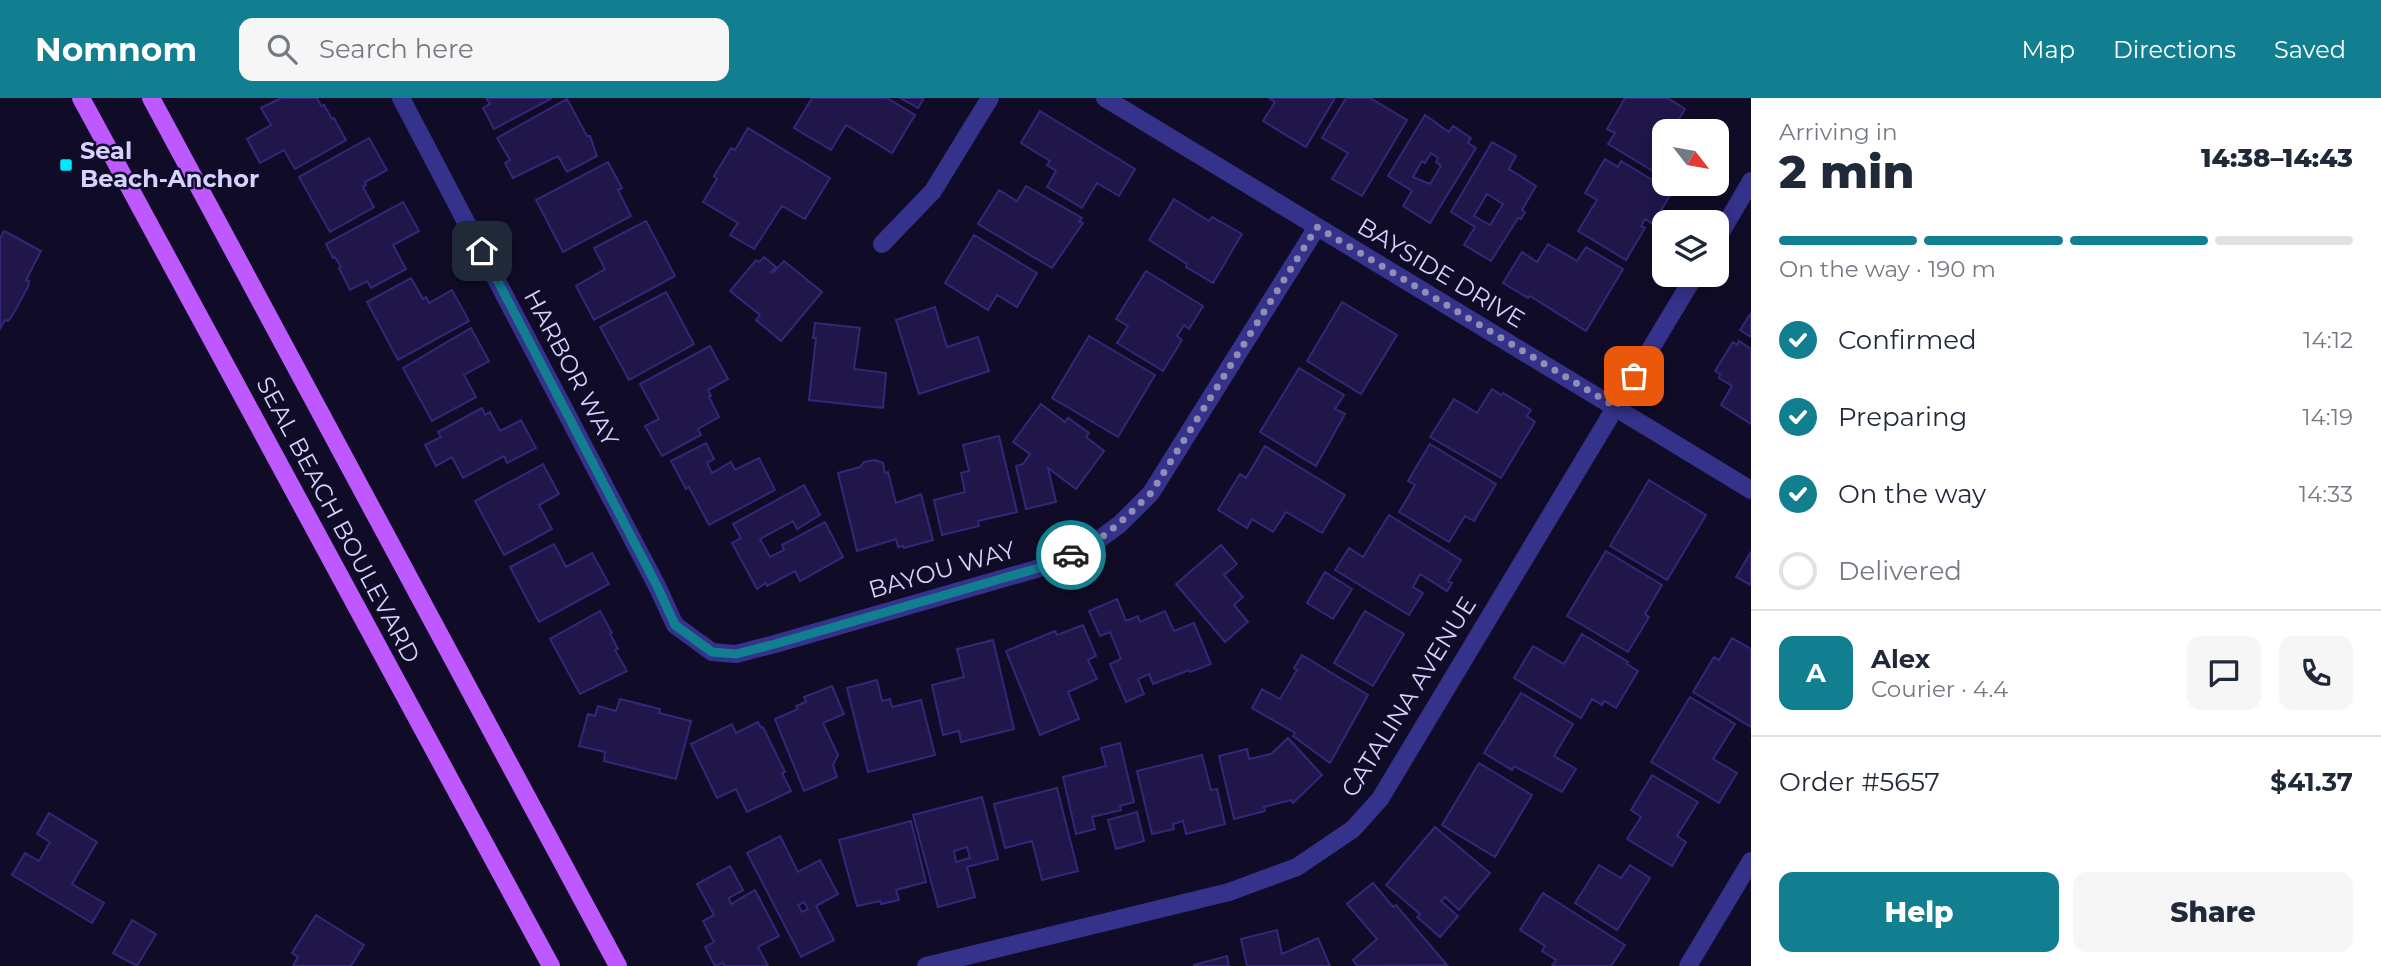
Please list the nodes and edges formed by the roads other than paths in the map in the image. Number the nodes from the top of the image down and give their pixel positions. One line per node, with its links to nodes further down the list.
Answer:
1 (81, 98): 15 (main road, SEAL BEACH BOULEVARD)
2 (150, 98): 16 (main road, SEAL BEACH BOULEVARD)
3 (401, 98): 13 (street, HARBOR WAY)
4 (990, 98): 9 (street)
5 (1105, 98): 8 (street, BAYSIDE DRIVE)
6 (1751, 181): 7 (street)
7 (1729, 219)
8 (1317, 227): 11 (street, BAYSIDE DRIVE); 13 (street, BAYOU WAY)
9 (882, 244)
10 (1688, 287): 11 (street, CATALINA AVENUE)
11 (1616, 407): 12 (street, BAYSIDE DRIVE); 17 (street, CATALINA AVENUE)
12 (1751, 490)
13 (657, 586)
14 (1751, 861): 18 (street)
15 (551, 966)
16 (618, 966)
17 (926, 966)
18 (1688, 966)

